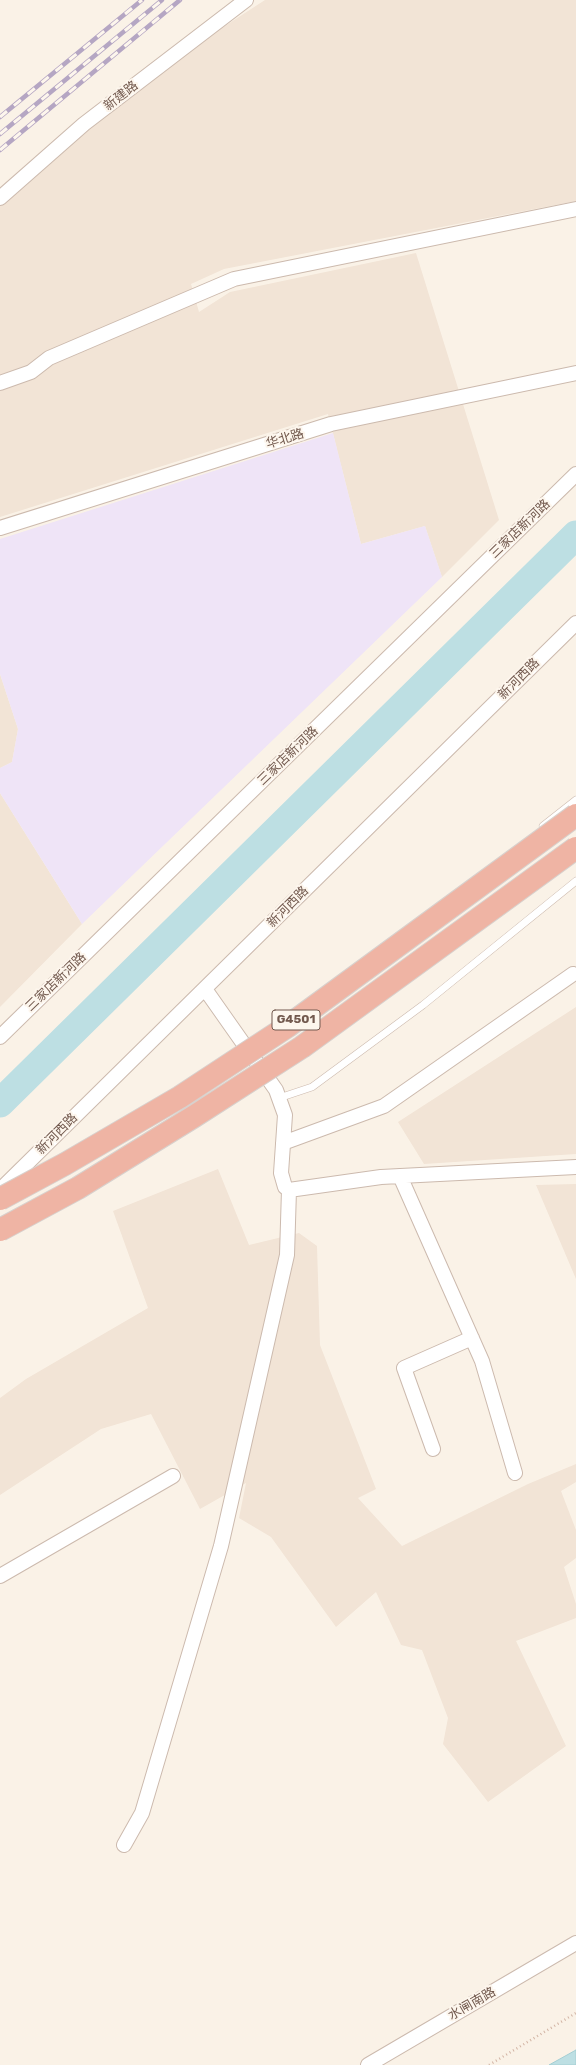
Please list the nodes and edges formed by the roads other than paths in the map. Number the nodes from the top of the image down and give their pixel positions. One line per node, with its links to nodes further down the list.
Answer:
1 (246, 0): 2 (street, 新建路)
2 (0, 198)
3 (576, 209): 5 (street)
4 (576, 373): 7 (street, 华北路)
5 (0, 383)
6 (576, 474): 17 (street, 三家店新河路)
7 (0, 528)
8 (576, 623): 16 (street, 新河西路)
9 (576, 800): 11 (lane)
10 (576, 815): 25 (highway, G4501, bridge)
11 (538, 829)
12 (576, 848): 26 (highway, G4501, bridge)
13 (576, 881): 19 (lane)
14 (464, 888): 18 (lane)
15 (573, 974): 20 (street)
16 (205, 989): 18 (street); 23 (street, 新河西路)
17 (0, 1037)
18 (246, 1048): 19 (street)
19 (279, 1098): 20 (street)
20 (283, 1143): 24 (street)
21 (576, 1167): 22 (street)
22 (400, 1176): 24 (street); 27 (street)
23 (0, 1190)
24 (289, 1190): 32 (street)
25 (0, 1200)
26 (0, 1230)
27 (472, 1338): 28 (street); 29 (street)
28 (433, 1449)
29 (515, 1472)
30 (174, 1476): 31 (street)
31 (0, 1576)
32 (124, 1845)
33 (576, 1943): 34 (street, 水闸南路)
34 (368, 2065)

